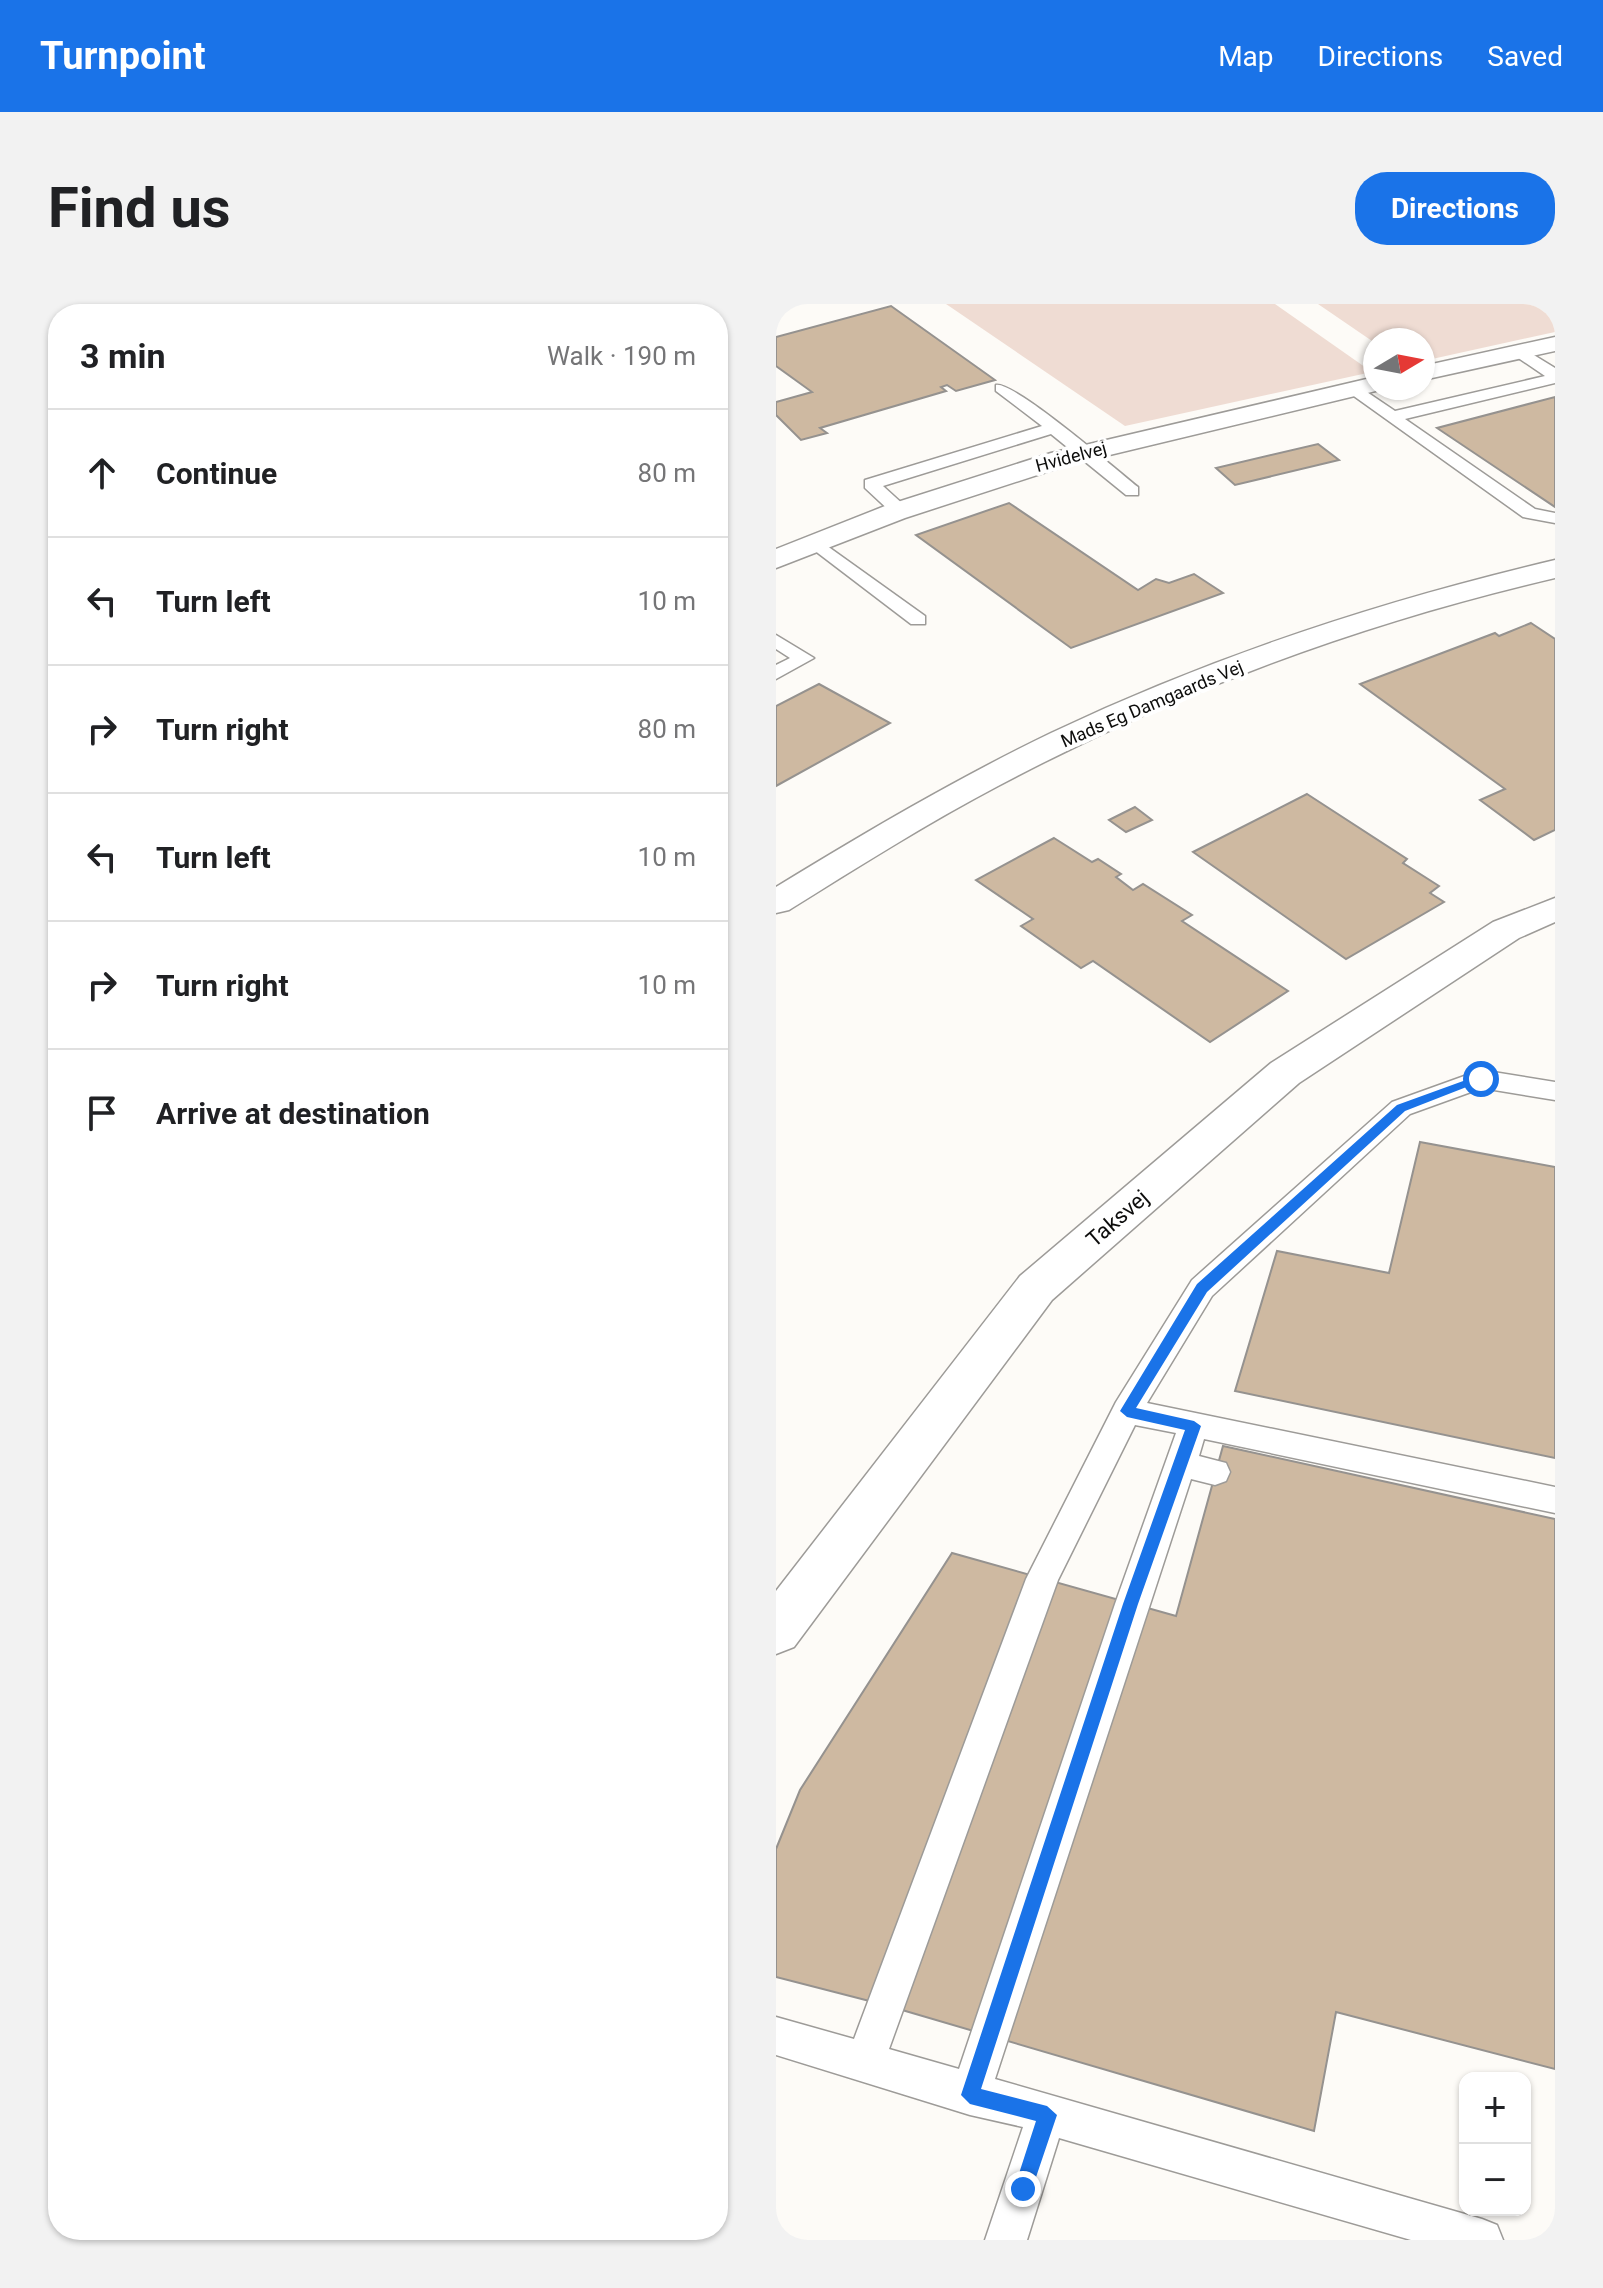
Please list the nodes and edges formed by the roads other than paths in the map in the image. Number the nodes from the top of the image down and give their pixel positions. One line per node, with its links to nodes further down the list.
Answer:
1 (1555, 344): 2 (street)
2 (1519, 352): 3 (street); 4 (lane)
3 (1435, 370)
4 (1555, 376): 8 (lane)
5 (1363, 387): 10 (street, Hvidelvej)
6 (1002, 388): 9 (lane)
7 (1376, 400): 8 (lane)
8 (1392, 417): 13 (lane)
9 (1054, 428): 10 (lane); 12 (lane)
10 (1083, 453): 11 (lane); 12 (street, Hvidelvej)
11 (1132, 491)
12 (899, 510): 14 (street, Hvidelvej)
13 (1555, 518)
14 (816, 543): 15 (street, Hvidelvej); 17 (lane)
15 (776, 559)
16 (1555, 569): 20 (street, Mads Eg Damgaards Vej)
17 (918, 620)
18 (776, 641): 19 (lane)
19 (776, 673)
20 (776, 902)
21 (1555, 909): 28 (street, Taksvej)
22 (1555, 1091): 23 (lane)
23 (1127, 1411): 24 (lane); 30 (lane)
24 (1194, 1426): 25 (lane); 27 (lane)
25 (1180, 1464): 26 (lane); 31 (lane)
26 (1215, 1472)
27 (1555, 1500)
28 (776, 1631)
29 (776, 2036): 30 (lane)
30 (864, 2064): 31 (lane)
31 (970, 2095): 32 (lane)
32 (1047, 2115): 33 (lane); 34 (lane)
33 (1006, 2240)
34 (1482, 2240)

